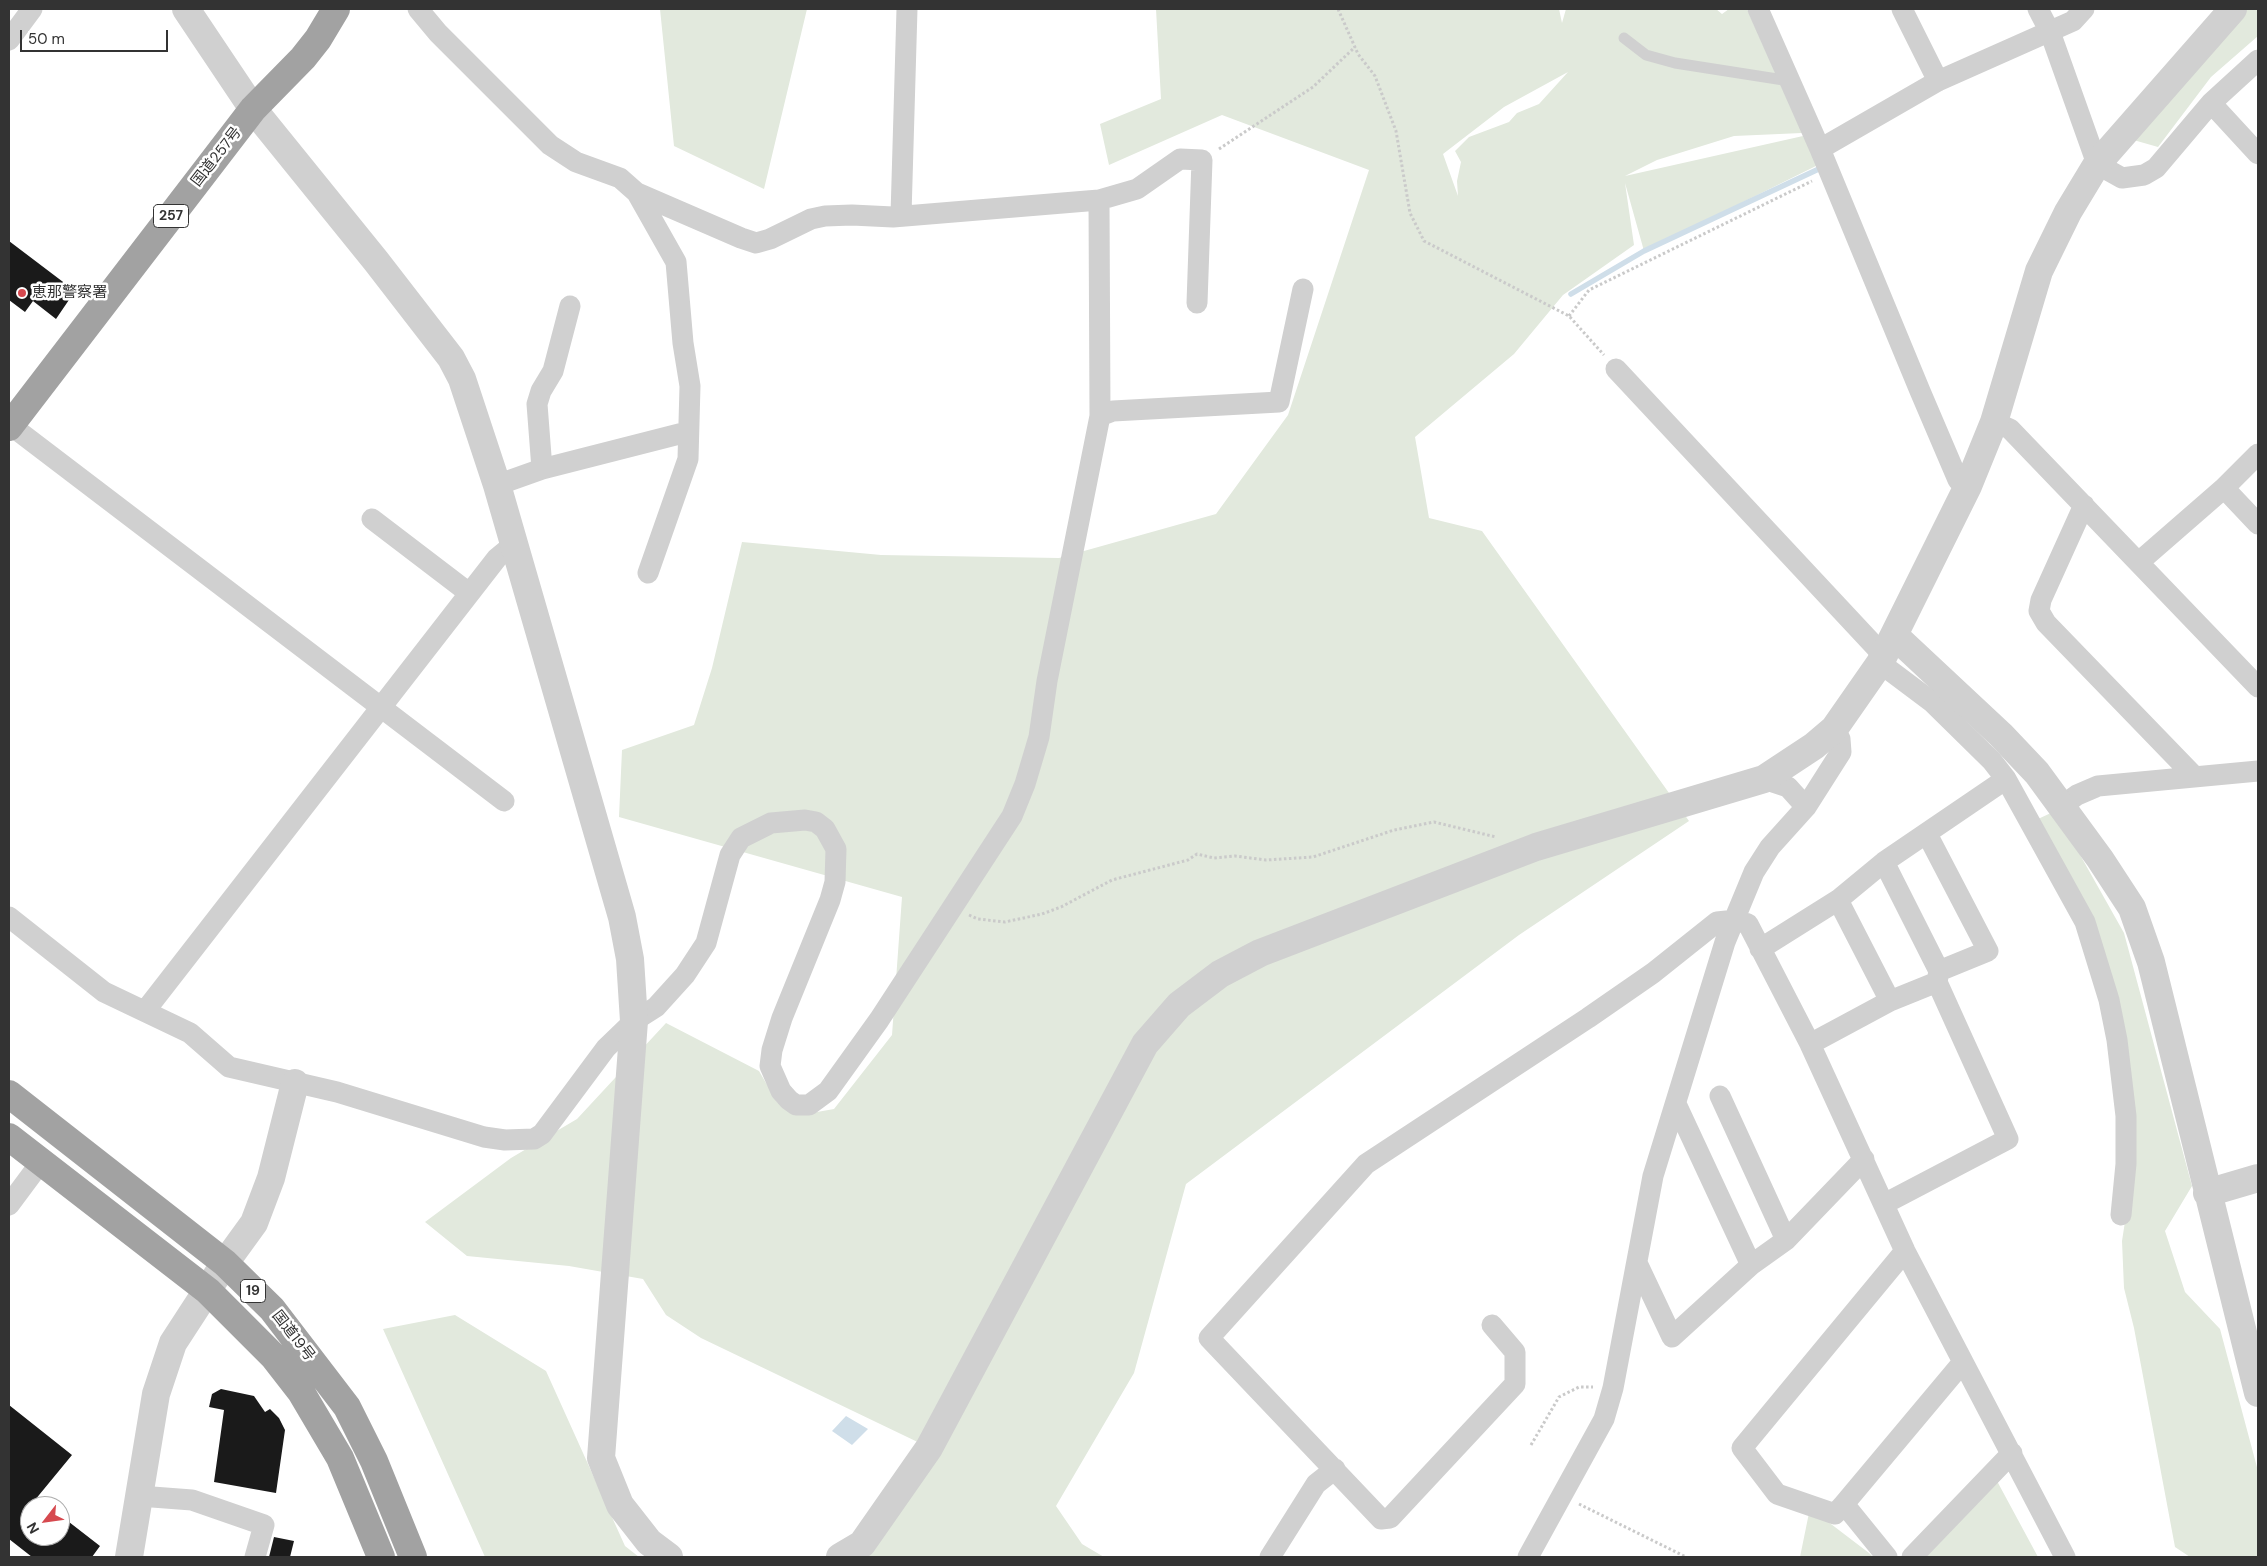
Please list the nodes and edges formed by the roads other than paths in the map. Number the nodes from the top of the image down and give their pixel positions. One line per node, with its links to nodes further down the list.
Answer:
1 (32, 9): 13 (street)
2 (186, 9): 18 (street)
3 (336, 9): 18 (highway, 国道257号 / 257)
4 (418, 9): 22 (street)
5 (907, 9): 24 (street)
6 (1758, 9): 15 (street)
7 (1902, 9): 16 (street)
8 (2038, 9): 11 (street)
9 (2084, 9): 11 (street)
10 (2233, 9): 21 (street)
11 (2050, 32): 16 (street); 21 (street)
12 (1624, 38): 15 (lane)
13 (9, 40)
14 (2258, 60): 17 (street)
15 (1790, 81): 19 (street)
16 (1938, 81): 19 (street)
17 (2211, 103): 20 (street); 21 (street)
18 (253, 109): 31 (highway, 国道257号 / 257); 35 (street)
19 (1820, 148): 36 (street)
20 (2258, 154)
21 (2097, 164): 30 (street)
22 (637, 193): 24 (street); 32 (street)
23 (1099, 200): 24 (street); 26 (street); 29 (street)
24 (901, 215)
25 (1303, 289): 29 (street)
26 (1197, 303)
27 (570, 306): 34 (street)
28 (1616, 369): 45 (street)
29 (1100, 416): 65 (street)
30 (1994, 422): 36 (street); 38 (street)
31 (9, 426): 47 (street)
32 (687, 432): 34 (street); 43 (street)
33 (2258, 454): 37 (street)
34 (542, 469): 35 (street)
35 (498, 485): 41 (street)
36 (1968, 486): 45 (street)
37 (2224, 488): 40 (street); 42 (street)
38 (2084, 505): 42 (street); 50 (street)
39 (372, 519): 44 (street)
40 (2258, 524)
41 (514, 544): 44 (street); 65 (street)
42 (2140, 562): 46 (street)
43 (648, 573)
44 (469, 593): 47 (street)
45 (1886, 652): 48 (street); 52 (street); 54 (street)
46 (2258, 687)
47 (380, 706): 53 (street); 64 (street)
48 (1834, 729): 51 (street); 55 (street)
49 (2258, 771): 50 (street)
50 (2195, 777): 54 (street)
51 (1764, 779): 55 (street); 97 (street)
52 (2006, 779): 56 (street); 78 (street)
53 (504, 801)
54 (2062, 806): 75 (street)
55 (1806, 807): 60 (street)
56 (1927, 834): 57 (street); 62 (street)
57 (1884, 862): 58 (street); 62 (street)
58 (1838, 900): 61 (street); 63 (street)
59 (9, 917): 64 (street)
60 (1736, 920): 61 (street); 70 (street); 89 (street)
61 (1760, 949): 66 (street)
62 (1938, 976): 63 (street); 77 (street)
63 (1890, 1001): 66 (street)
64 (145, 1011): 67 (street)
65 (634, 1021): 67 (street); 96 (street)
66 (1810, 1044): 72 (street)
67 (295, 1083): 81 (street)
68 (9, 1094): 81 (highway, 国道19号 / 19)
69 (1720, 1096): 79 (street)
70 (1676, 1104): 82 (street); 83 (street)
71 (9, 1137): 73 (highway, 国道19号 / 19)
72 (1864, 1159): 77 (street); 79 (street)
73 (41, 1162): 76 (street); 84 (highway, 国道19号 / 19)
74 (2258, 1178): 75 (street)
75 (2208, 1193): 87 (street)
76 (9, 1204)
77 (1884, 1204): 80 (street)
78 (2121, 1215)
79 (1786, 1240): 83 (street)
80 (1905, 1251): 86 (street); 91 (street)
81 (225, 1263): 84 (street); 95 (highway, 国道19号 / 19)
82 (1637, 1263): 83 (street); 99 (street)
83 (1750, 1265)
84 (208, 1291): 90 (street); 94 (highway, 国道19号 / 19)
85 (1492, 1326): 89 (street)
86 (1964, 1362): 88 (street); 91 (street)
87 (2258, 1393)
88 (2012, 1453): 101 (street); 102 (street)
89 (1335, 1469): 98 (street)
90 (139, 1496): 92 (street); 93 (street)
91 (1844, 1504): 100 (street)
92 (129, 1557)
93 (255, 1557)
94 (381, 1557)
95 (413, 1557)
96 (669, 1557)
97 (840, 1557)
98 (1270, 1557)
99 (1528, 1557)
100 (1888, 1557)
101 (1912, 1557)
102 (2065, 1557)

